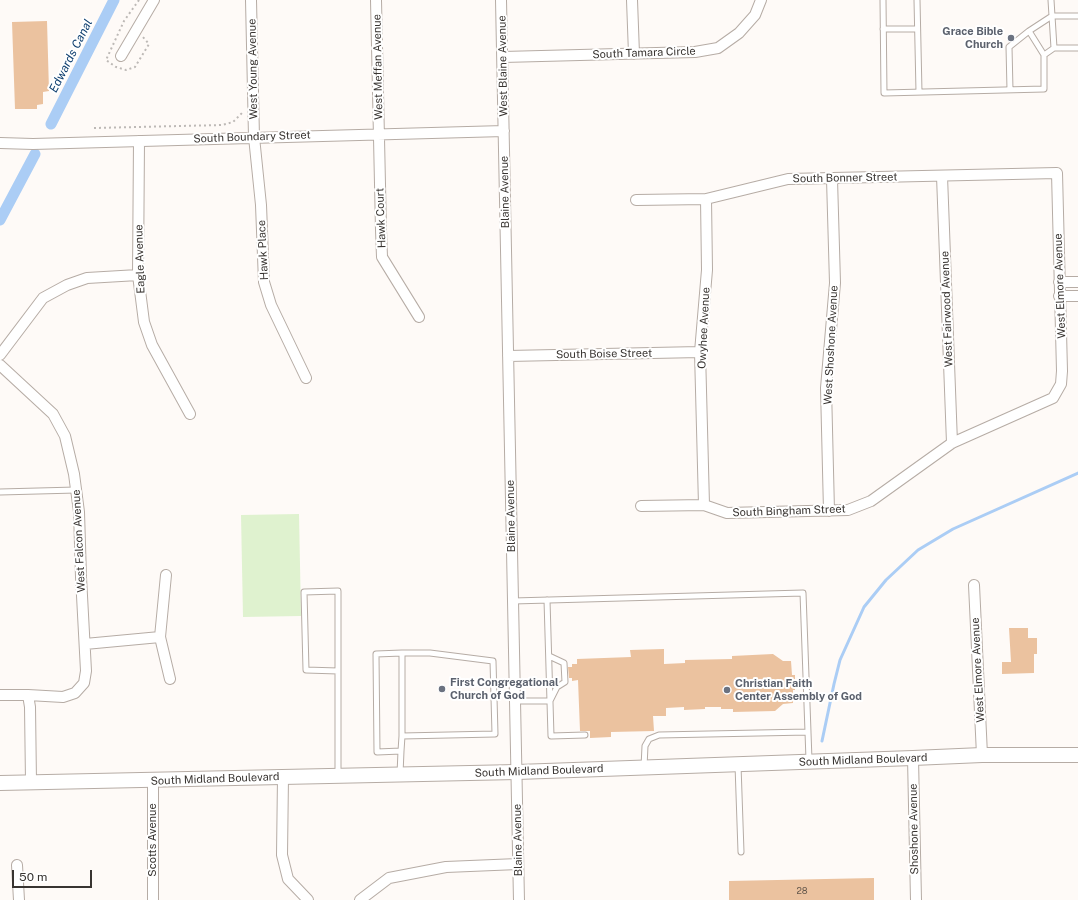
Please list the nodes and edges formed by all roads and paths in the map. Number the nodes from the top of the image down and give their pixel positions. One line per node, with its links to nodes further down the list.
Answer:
1 (154, 0): 19 (street)
2 (251, 0): 27 (street, West Young Avenue)
3 (376, 0): 26 (street, West Meffan Avenue)
4 (501, 0): 20 (street, West Blaine Avenue)
5 (632, 0): 17 (street)
6 (761, 0): 17 (street, South Tamara Circle)
7 (883, 0): 12 (lane)
8 (917, 0): 13 (lane)
9 (1051, 0): 10 (lane)
10 (1052, 16): 11 (lane); 14 (lane); 15 (lane)
11 (1078, 16)
12 (884, 29): 13 (lane); 22 (lane)
13 (917, 29): 22 (lane)
14 (1029, 31): 18 (lane); 21 (lane)
15 (1054, 48): 16 (lane); 18 (lane)
16 (1078, 48)
17 (634, 54): 20 (street, South Tamara Circle)
18 (1044, 55): 21 (lane)
19 (121, 56)
20 (503, 57): 25 (street, West Blaine Avenue)
21 (1010, 90): 22 (lane)
22 (918, 92)
23 (243, 108): 24 (path)
24 (94, 128)
25 (504, 131): 26 (street, South Boundary Street); 43 (street, Blaine Avenue)
26 (380, 134): 27 (street, South Boundary Street); 40 (street, Hawk Court)
27 (254, 137): 28 (street, South Boundary Street); 45 (street, Hawk Place)
28 (139, 141): 29 (street, South Boundary Street); 35 (street, Eagle Avenue)
29 (0, 144)
30 (1057, 173): 31 (street, South Bonner Street); 36 (street, West Elmore Avenue)
31 (942, 176): 32 (street, South Bonner Street); 48 (street, West Fairwood Avenue)
32 (832, 178): 33 (street, South Bonner Street); 53 (street, West Shoshone Avenue)
33 (706, 199): 34 (street, South Bonner Street); 41 (street, Owyhee Avenue)
34 (636, 200)
35 (138, 275): 42 (street); 47 (street, Eagle Avenue)
36 (1059, 282): 37 (street); 38 (street, West Elmore Avenue)
37 (1078, 282)
38 (1059, 296): 39 (street); 46 (street, West Elmore Avenue)
39 (1078, 296)
40 (419, 317)
41 (700, 352): 43 (street, South Boise Street); 51 (street, Owyhee Avenue)
42 (0, 355)
43 (508, 356): 57 (street, Blaine Avenue)
44 (0, 365): 49 (street, West Falcon Avenue)
45 (306, 378)
46 (1053, 398): 48 (street, South Bingham Street)
47 (190, 414)
48 (952, 443): 53 (street, South Bingham Street)
49 (76, 490): 50 (lane); 59 (street, West Falcon Avenue)
50 (0, 492)
51 (704, 505): 52 (street, South Bingham Street); 53 (street, South Bingham Street)
52 (640, 506)
53 (829, 511)
54 (166, 575): 58 (street)
55 (974, 585): 72 (street, West Elmore Avenue)
56 (547, 600): 57 (lane); 61 (lane); 68 (lane)
57 (513, 601): 66 (street, Blaine Avenue)
58 (160, 637): 59 (street); 63 (street)
59 (85, 644): 65 (street, West Falcon Avenue)
60 (402, 653): 70 (lane); 70 (lane); 71 (lane)
61 (549, 656): 67 (lane); 67 (lane)
62 (338, 670): 62 (lane); 80 (lane)
63 (170, 679)
64 (0, 695): 65 (street, West Falcon Avenue)
65 (28, 696): 83 (street)
66 (515, 701): 67 (lane); 78 (street, Blaine Avenue)
67 (550, 701): 69 (lane)
68 (808, 732): 75 (lane); 77 (lane)
69 (585, 734)
70 (402, 736): 71 (lane)
71 (401, 751): 79 (lane)
72 (982, 755): 73 (main road, South Midland Boulevard); 74 (main road, South Midland Boulevard)
73 (1078, 755)
74 (913, 758): 75 (main road, South Midland Boulevard); 93 (street, Shoshone Avenue)
75 (809, 762): 76 (main road, South Midland Boulevard)
76 (738, 764): 77 (main road, South Midland Boulevard); 85 (lane)
77 (644, 768): 78 (main road, South Midland Boulevard)
78 (516, 772): 79 (main road, South Midland Boulevard); 86 (street, Blaine Avenue)
79 (400, 774): 80 (main road, South Midland Boulevard)
80 (338, 776): 81 (main road, South Midland Boulevard)
81 (283, 777): 82 (main road, South Midland Boulevard); 90 (street)
82 (153, 781): 83 (main road, South Midland Boulevard); 89 (street, Scotts Avenue)
83 (31, 782): 84 (main road, South Midland Boulevard)
84 (0, 783)
85 (740, 852)
86 (518, 864): 91 (street); 92 (street, Blaine Avenue)
87 (17, 865): 88 (street)
88 (19, 900)
89 (153, 900)
90 (308, 900)
91 (360, 900)
92 (519, 900)
93 (916, 900)

